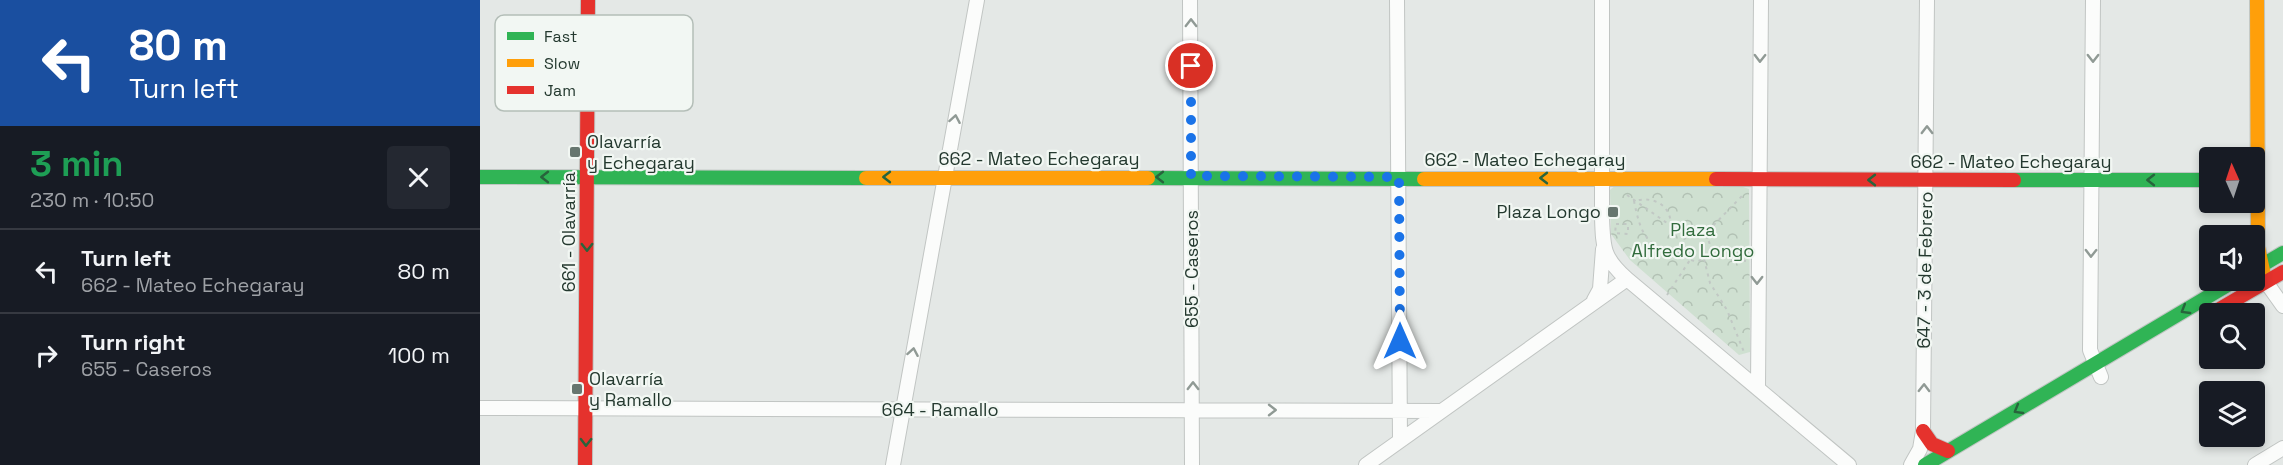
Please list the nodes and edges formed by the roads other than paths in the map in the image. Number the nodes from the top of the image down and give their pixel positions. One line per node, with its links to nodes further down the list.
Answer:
1 (977, 0): 14 (street, one-way to 1)
2 (1190, 0): 11 (street, 655 - Caseros, one-way to 2)
3 (1397, 0): 15 (street)
4 (1602, 0): 16 (street)
5 (1761, 0): 17 (street, one-way to 17)
6 (1928, 0): 18 (street, 647 - 3 de Febrero, one-way to 6)
7 (2093, 0): 19 (street, one-way to 19)
8 (2257, 0): 10 (street)
9 (588, 111): 13 (street, 661 - Olavarría)
10 (2256, 147)
11 (1191, 176): 14 (street, 662 - Mateo Echegaray, one-way to 14); 15 (street, 662 - Mateo Echegaray); 36 (street, 655 - Caseros, one-way to 11)
12 (480, 177): 13 (street, 662 - Mateo Echegaray, one-way to 12)
13 (588, 177): 14 (street, 662 - Mateo Echegaray, one-way to 13); 34 (street, 661 - Olavarría, one-way to 34)
14 (945, 177): 35 (street, one-way to 14)
15 (1399, 177): 16 (street, 662 - Mateo Echegaray, one-way to 15); 37 (street)
16 (1603, 178): 17 (street, 662 - Mateo Echegaray); 21 (street)
17 (1758, 180): 18 (street, 662 - Mateo Echegaray, one-way to 17); 32 (street, one-way to 32)
18 (1927, 180): 19 (street, 662 - Mateo Echegaray); 39 (street, 647 - 3 de Febrero, one-way to 18)
19 (2092, 180): 20 (street, 662 - Mateo Echegaray, one-way to 19); 31 (street, one-way to 31)
20 (2199, 180)
21 (1603, 247): 25 (street); 28 (street)
22 (2283, 253): 23 (street)
23 (2265, 263)
24 (2283, 272): 26 (street)
25 (1627, 279): 28 (street); 32 (street)
26 (2266, 282): 29 (street); 30 (street)
27 (2220, 291): 31 (street, one-way to 31)
28 (1593, 302): 38 (street)
29 (2230, 303)
30 (2283, 306)
31 (2102, 371): 42 (street, one-way to 42); 50 (street)
32 (1758, 387): 47 (street)
33 (480, 408): 34 (street, 664 - Ramallo)
34 (586, 408): 35 (street, 664 - Ramallo); 44 (street, 661 - Olavarría, one-way to 44)
35 (903, 410): 36 (street, 664 - Ramallo); 45 (street)
36 (1193, 410): 37 (street, 664 - Ramallo, one-way to 37); 46 (street, 655 - Caseros)
37 (1400, 411): 38 (street, 664 - Ramallo); 40 (street)
38 (1441, 411): 40 (street)
39 (1923, 431): 42 (street); 48 (street, 647 - 3 de Febrero)
40 (1400, 440): 43 (street)
41 (2283, 448): 51 (street)
42 (1948, 451): 49 (street)
43 (1376, 463)
44 (585, 465)
45 (892, 465)
46 (1192, 465)
47 (1849, 465)
48 (1911, 465)
49 (1925, 465)
50 (1948, 465)
51 (2254, 465)

